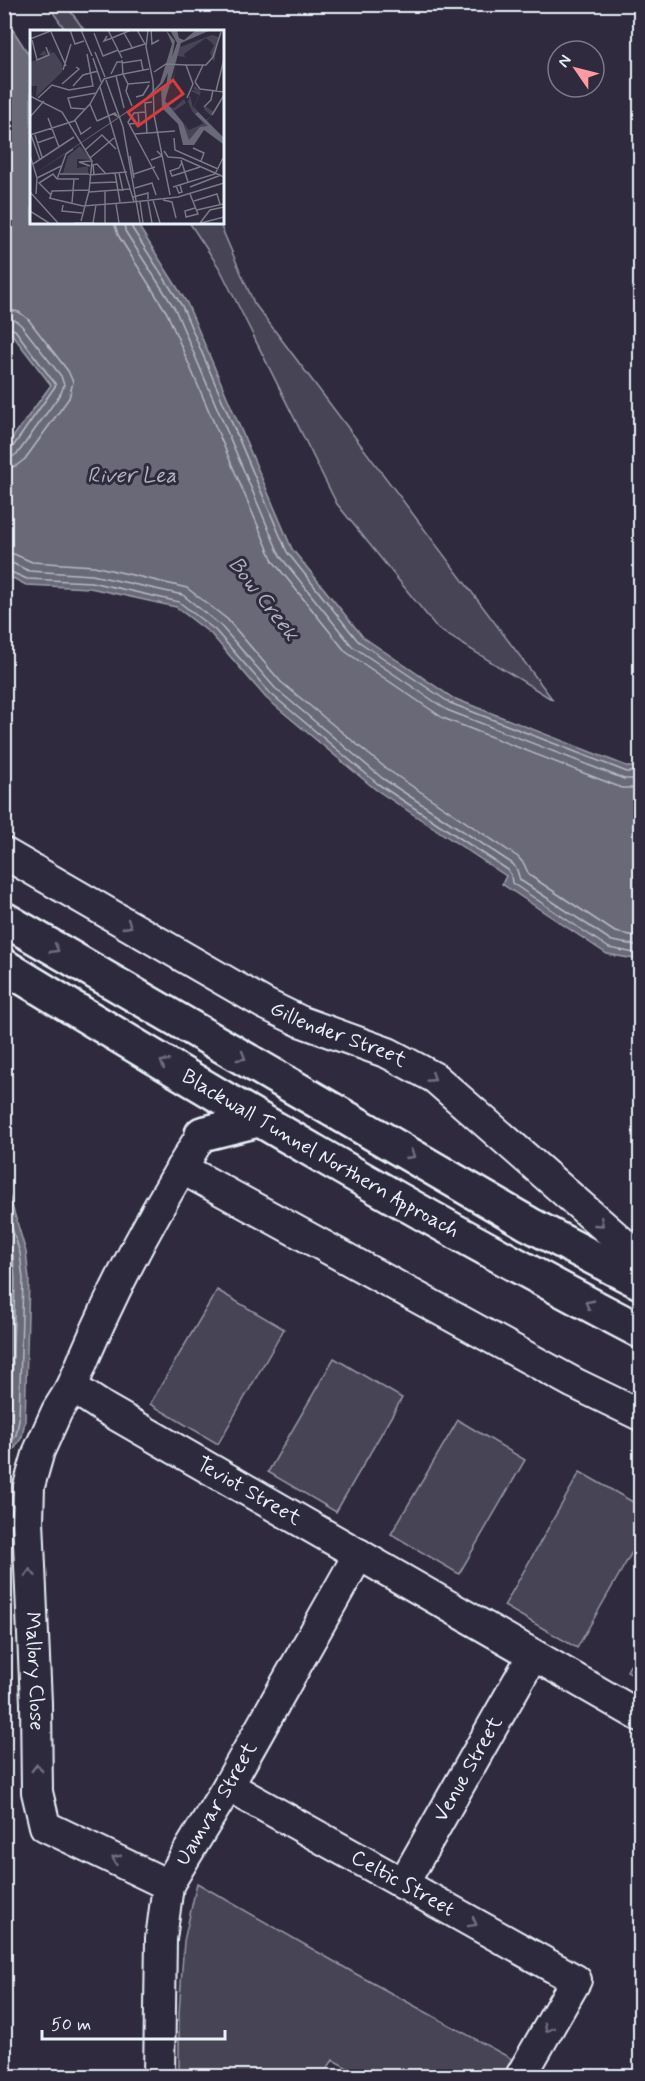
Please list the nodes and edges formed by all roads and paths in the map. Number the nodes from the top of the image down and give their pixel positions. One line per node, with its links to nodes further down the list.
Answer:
1 (4, 853): 7 (street, Gillender Street, one-way to 7)
2 (4, 919): 8 (highway, Blackwall Tunnel Northern Approach, one-way to 8)
3 (4, 966): 4 (highway, Blackwall Tunnel Northern Approach, one-way to 3)
4 (258, 1120): 5 (highway); 9 (highway, Blackwall Tunnel Northern Approach, one-way to 4)
5 (202, 1134): 6 (street)
6 (181, 1168): 10 (street); 11 (street)
7 (640, 1258)
8 (640, 1282)
9 (640, 1331)
10 (72, 1387): 12 (street, Teviot Street); 17 (street, Mallory Close, one-way to 10)
11 (640, 1415)
12 (359, 1554): 13 (street, Teviot Street); 15 (street, Uamvar Street)
13 (533, 1655): 14 (street, Teviot Street); 16 (street, Venue Street)
14 (640, 1716)
15 (228, 1786): 16 (street, Celtic Street); 17 (street, Uamvar Street)
16 (403, 1884): 19 (street, Celtic Street, one-way to 19)
17 (168, 1885): 18 (street, Uamvar Street)
18 (159, 2076)
19 (521, 2076)

